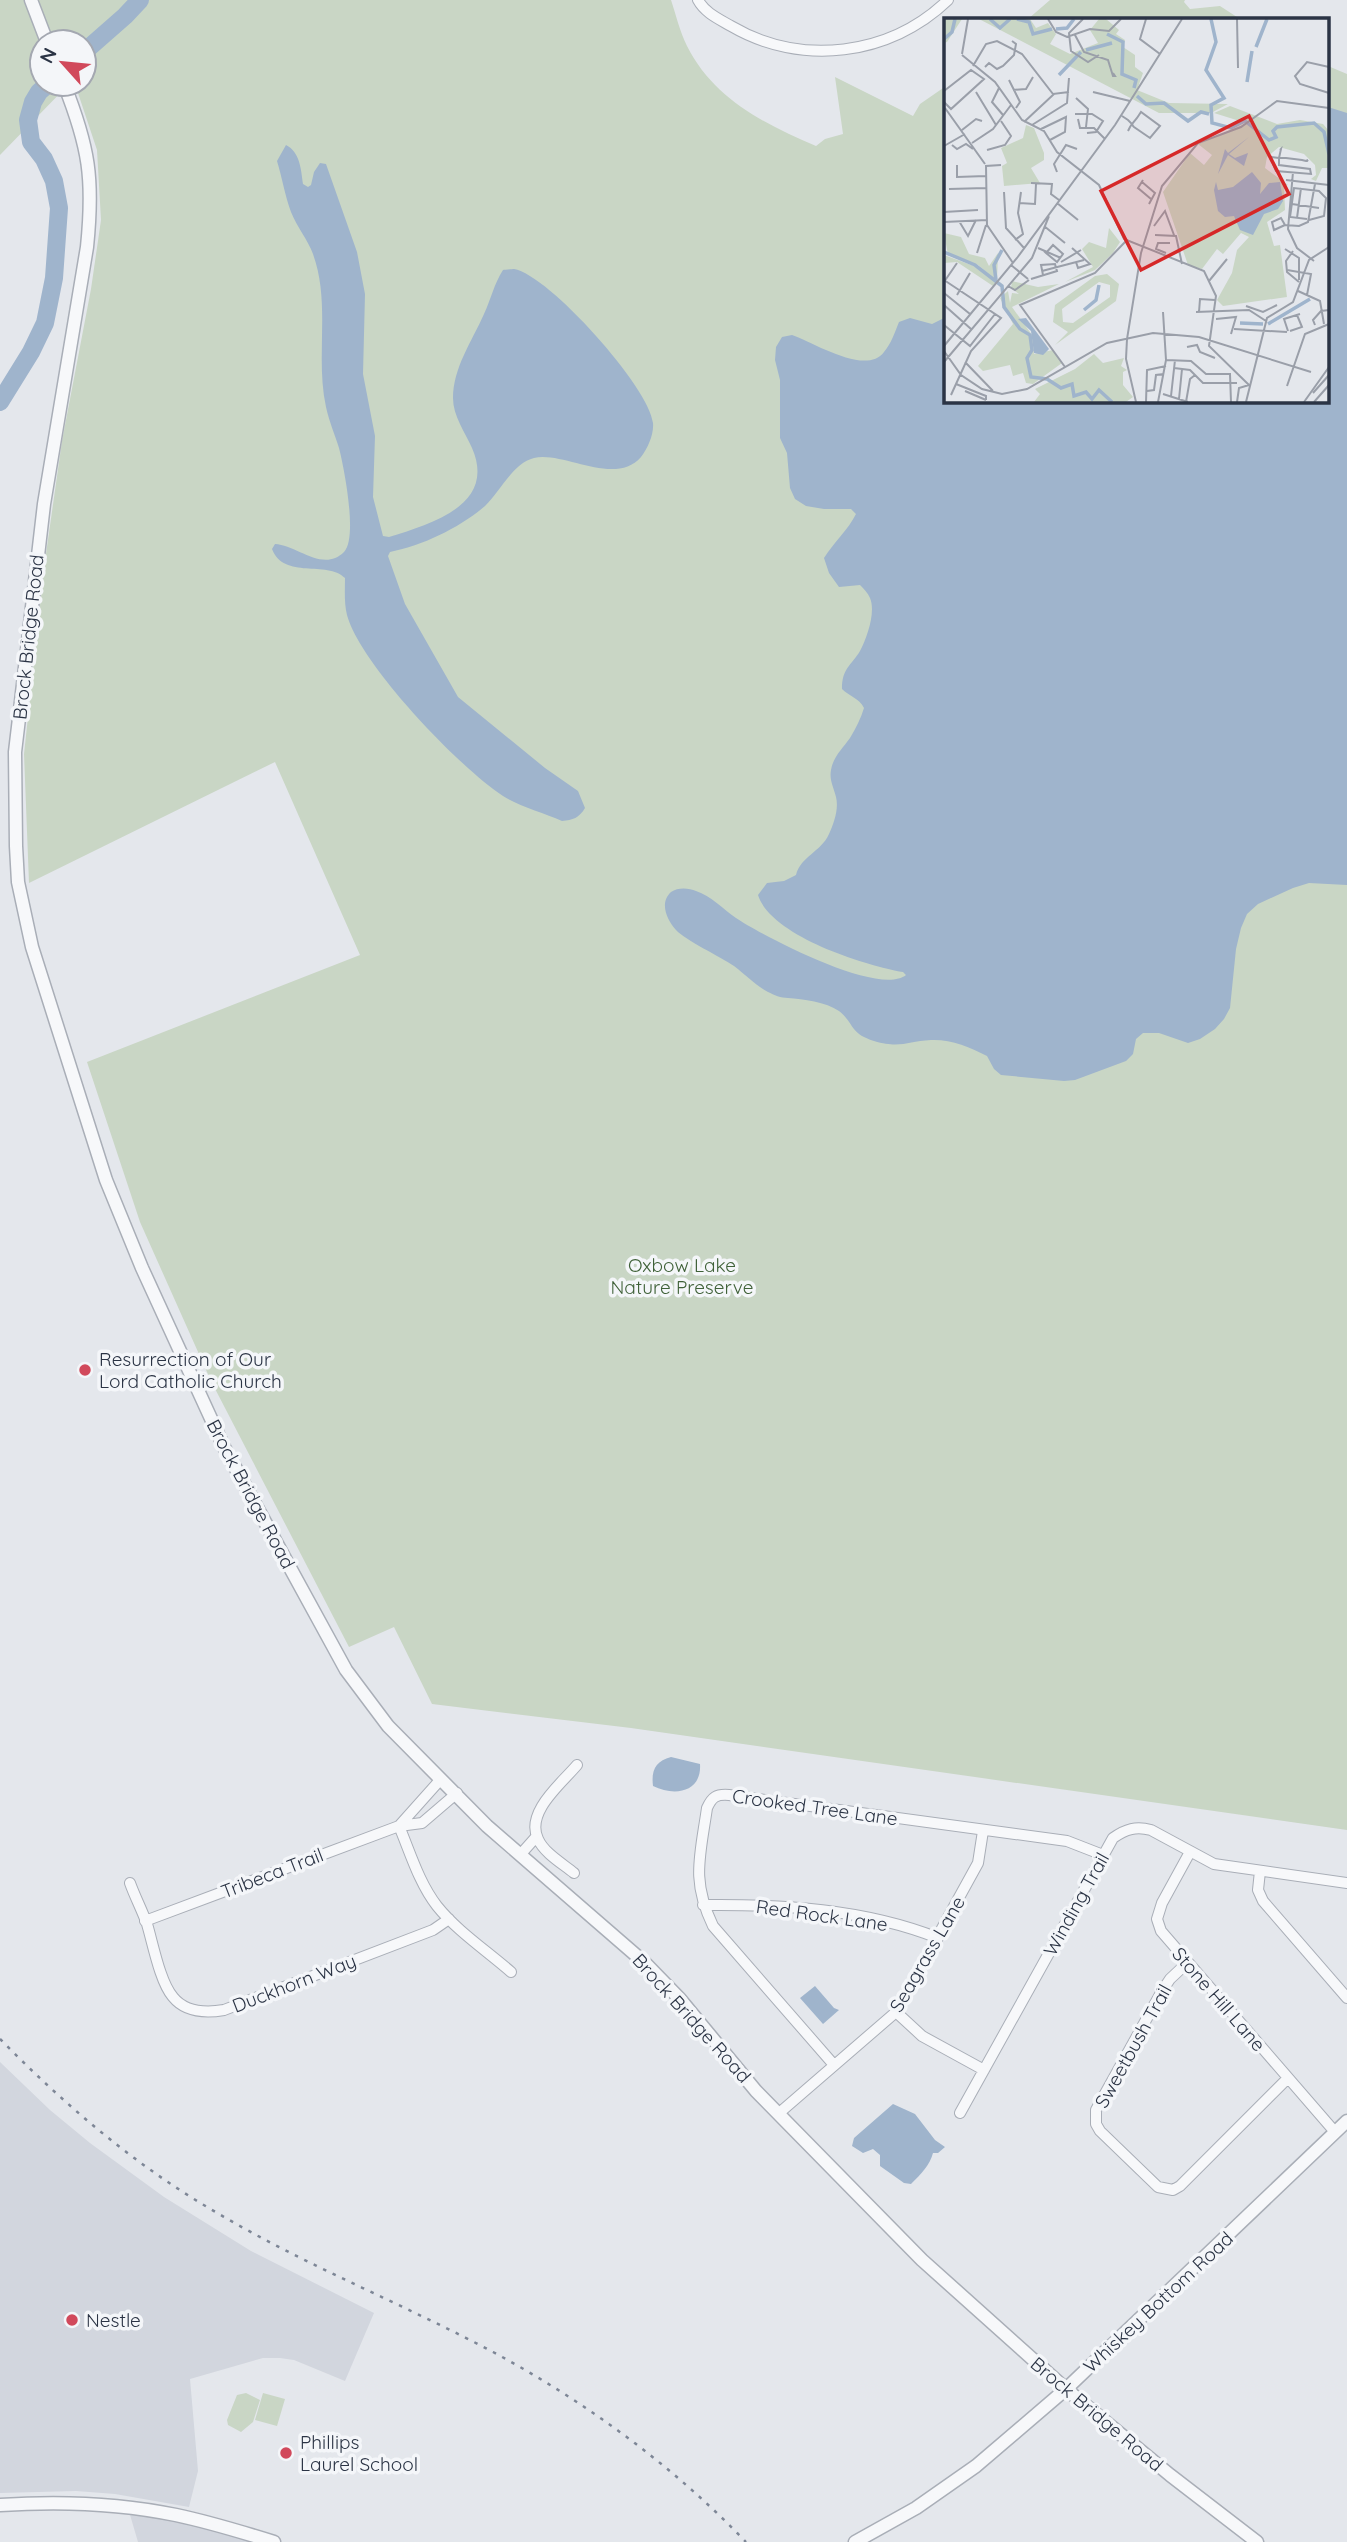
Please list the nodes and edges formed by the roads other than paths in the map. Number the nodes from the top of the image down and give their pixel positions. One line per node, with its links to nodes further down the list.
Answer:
1 (31, 0): 4 (street)
2 (948, 0): 3 (street)
3 (698, 1)
4 (42, 28)
5 (70, 98): 7 (street, Brock Bridge Road)
6 (577, 1765): 11 (street)
7 (441, 1779): 8 (street, Brock Bridge Road); 9 (street, Tribeca Trail)
8 (457, 1793): 9 (street, Tribeca Trail); 14 (street, Brock Bridge Road)
9 (399, 1826): 20 (street); 21 (street, Tribeca Trail)
10 (984, 1831): 13 (street); 19 (street, Crooked Tree Lane); 22 (street, Seagrass Lane)
11 (537, 1837): 14 (street); 16 (street)
12 (1190, 1852): 13 (street, Winding Trail); 15 (street, Winding Trail); 23 (street, Stone Hill Lane)
13 (1103, 1855): 28 (street, Winding Trail)
14 (520, 1856): 31 (street, Brock Bridge Road)
15 (1260, 1871): 18 (street, Winding Trail); 25 (street)
16 (574, 1874)
17 (130, 1883): 21 (street, Duckhorn Way)
18 (1347, 1883)
19 (703, 1905): 22 (street, Red Rock Lane); 27 (street, Crooked Tree Lane)
20 (449, 1919): 21 (street, Duckhorn Way); 24 (street)
21 (145, 1921)
22 (938, 1938): 26 (street, Seagrass Lane)
23 (1187, 1963): 29 (street, Stone Hill Lane); 29 (street, Sweetbush Trail)
24 (511, 1972)
25 (1347, 1998)
26 (897, 2012): 27 (street, Seagrass Lane); 28 (street)
27 (834, 2065): 31 (street, Seagrass Lane)
28 (984, 2070): 30 (street, Winding Trail)
29 (1287, 2078): 33 (street, Stone Hill Lane)
30 (960, 2113)
31 (778, 2114): 34 (street, Brock Bridge Road)
32 (1347, 2121): 33 (street, Whiskey Bottom Road)
33 (1335, 2132): 34 (street, Whiskey Bottom Road)
34 (1066, 2389): 37 (street, Whiskey Bottom Road); 38 (street, Brock Bridge Road)
35 (0, 2505): 36 (street)
36 (274, 2542)
37 (855, 2542)
38 (1257, 2542)

